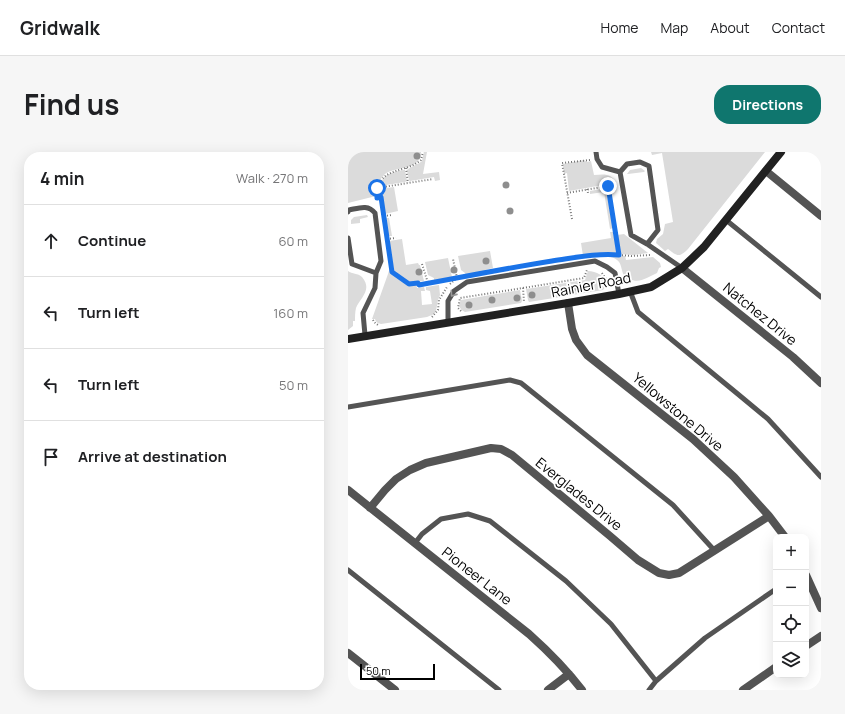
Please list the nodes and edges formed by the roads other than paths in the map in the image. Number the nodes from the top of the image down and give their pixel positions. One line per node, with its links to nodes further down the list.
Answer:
1 (596, 152): 4 (lane)
2 (782, 152): 3 (street, Rainier Road)
3 (766, 171): 6 (street); 7 (street, Rainier Road)
4 (620, 172): 9 (lane); 9 (lane)
5 (348, 212): 11 (lane)
6 (821, 216)
7 (726, 220): 10 (street, Rainier Road); 14 (lane)
8 (348, 238): 11 (lane)
9 (646, 244): 10 (lane)
10 (682, 268): 12 (street, Rainier Road); 19 (street, Natchez Drive)
11 (376, 273): 17 (lane)
12 (630, 291): 13 (street, Rainier Road); 21 (lane)
13 (619, 294): 15 (street, Rainier Road); 16 (lane, one-way to 16)
14 (821, 297)
15 (568, 303): 16 (street, Rainier Road); 24 (street, Yellowstone Drive)
16 (448, 322): 17 (street, Rainier Road)
17 (365, 335): 18 (street, Rainier Road)
18 (348, 338)
19 (821, 382)
20 (348, 407): 27 (lane)
21 (821, 477)
22 (348, 490): 23 (street, Pioneer Lane)
23 (370, 508): 26 (street, Pioneer Lane); 27 (street, Everglades Drive)
24 (769, 516): 25 (street, Yellowstone Drive); 27 (street, Everglades Drive)
25 (783, 534)
26 (415, 543): 36 (street, Pioneer Lane); 37 (lane)
27 (714, 550)
28 (348, 570): 39 (lane)
29 (809, 582): 31 (street)
30 (773, 591): 37 (lane)
31 (821, 608)
32 (821, 636): 33 (street)
33 (809, 644)
34 (348, 653): 38 (street)
35 (773, 669): 43 (street)
36 (570, 674): 40 (street); 41 (street, Pioneer Lane)
37 (656, 681): 42 (lane)
38 (395, 690)
39 (499, 690)
40 (548, 690)
41 (582, 690)
42 (648, 690)
43 (744, 690)

